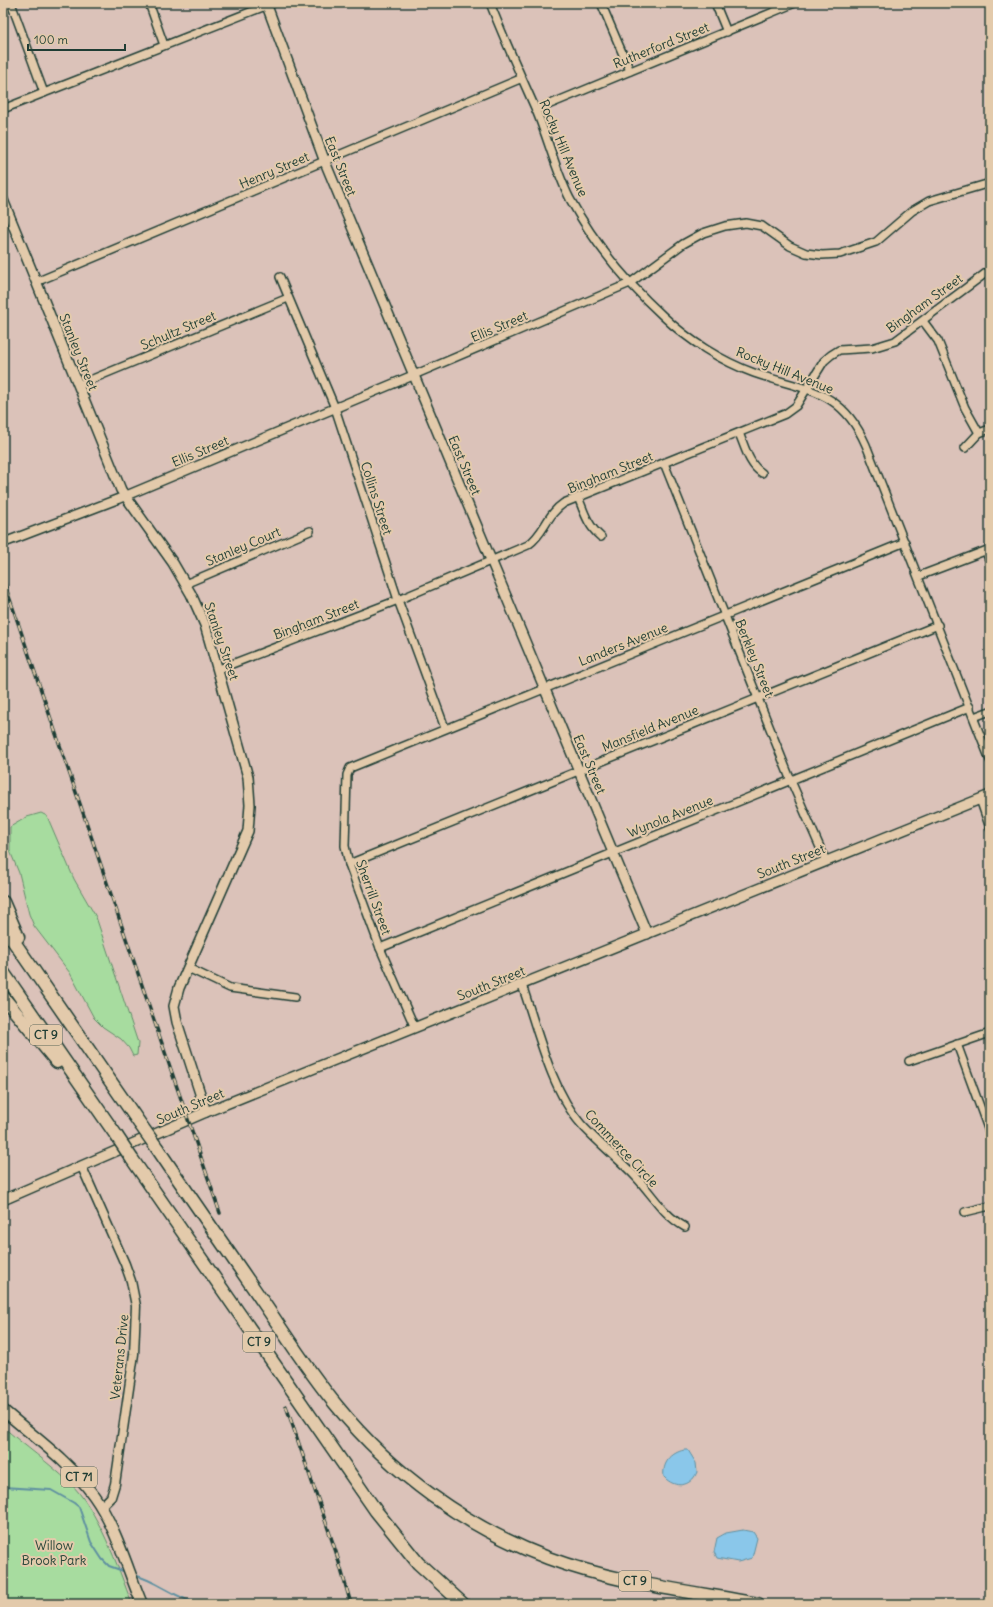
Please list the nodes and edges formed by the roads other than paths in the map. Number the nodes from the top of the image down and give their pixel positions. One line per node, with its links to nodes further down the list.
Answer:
1 (11, 3): 12 (street)
2 (148, 3): 9 (street)
3 (490, 3): 11 (street, Rocky Hill Avenue)
4 (601, 3): 10 (street)
5 (715, 3): 8 (street)
6 (795, 3): 8 (street, Rutherford Street)
7 (269, 4): 9 (street); 15 (main road, East Street)
8 (727, 32): 10 (street, Rutherford Street)
9 (164, 46): 12 (street)
10 (630, 71): 14 (street, Rutherford Street)
11 (520, 79): 14 (street, Rocky Hill Avenue); 15 (street, Henry Street)
12 (44, 93): 13 (street)
13 (3, 109)
14 (536, 110): 21 (street, Rocky Hill Avenue)
15 (325, 162): 20 (street, Henry Street); 24 (main road, East Street)
16 (990, 184): 21 (street, Ellis Street)
17 (3, 200): 20 (main road, Stanley Street)
18 (990, 270): 23 (street, Bingham Street)
19 (280, 277): 22 (street, Collins Street)
20 (36, 282): 25 (main road, Stanley Street)
21 (630, 283): 24 (street, Ellis Street); 26 (street, Rocky Hill Avenue)
22 (288, 298): 25 (street, Schultz Street); 27 (street, Collins Street)
23 (923, 321): 26 (street, Bingham Street); 30 (street)
24 (414, 375): 27 (street, Ellis Street); 41 (main road, East Street)
25 (78, 385): 34 (main road, Stanley Street)
26 (808, 389): 29 (street, Bingham Street); 38 (street, Rocky Hill Avenue)
27 (335, 408): 34 (street, Ellis Street); 45 (street, Collins Street)
28 (990, 429): 30 (street)
29 (739, 433): 32 (street, Bingham Street); 33 (street)
30 (979, 433): 31 (street)
31 (965, 448)
32 (664, 463): 35 (street, Bingham Street); 46 (street, Berkley Street)
33 (762, 473)
34 (124, 496): 39 (street, Ellis Street); 44 (main road, Stanley Street)
35 (578, 497): 37 (street); 41 (street, Bingham Street)
36 (310, 531): 44 (street, Stanley Court)
37 (601, 537)
38 (905, 542): 43 (street, Rocky Hill Avenue); 46 (street, Landers Avenue)
39 (3, 543)
40 (988, 550): 42 (street); 43 (street)
41 (492, 561): 45 (street, Bingham Street); 49 (main road, East Street)
42 (990, 563)
43 (919, 576): 47 (street, Rocky Hill Avenue)
44 (185, 584): 48 (main road, Stanley Street)
45 (398, 600): 48 (street, Bingham Street); 54 (street, Collins Street)
46 (725, 616): 49 (street, Landers Avenue); 50 (street, Berkley Street)
47 (938, 625): 50 (street, Mansfield Avenue); 51 (street, Rocky Hill Avenue)
48 (219, 670): 69 (main road, Stanley Street)
49 (544, 688): 54 (street, Landers Avenue); 57 (main road, East Street)
50 (758, 697): 57 (street, Mansfield Avenue); 58 (street, Berkley Street)
51 (970, 706): 53 (street, Rocky Hill Avenue); 58 (street, Wynola Avenue)
52 (990, 710): 53 (street)
53 (974, 717): 55 (street, Rocky Hill Avenue)
54 (445, 728): 56 (street, Landers Avenue)
55 (990, 760)
56 (350, 768): 64 (street, Sherrill Street)
57 (579, 770): 62 (main road, East Street); 64 (street, Mansfield Avenue)
58 (791, 781): 62 (street, Wynola Avenue); 63 (street, Berkley Street)
59 (990, 795): 60 (main road, South Street)
60 (980, 799): 61 (street); 63 (main road, South Street)
61 (990, 828)
62 (613, 852): 67 (main road, East Street); 68 (street, Wynola Avenue)
63 (826, 861): 67 (main road, South Street)
64 (349, 864): 68 (street, Sherrill Street)
65 (3, 902): 71 (highway)
66 (3, 926): 71 (highway, CT 9)
67 (647, 934): 72 (main road, South Street)
68 (380, 948): 75 (street, Sherrill Street)
69 (188, 968): 74 (street); 80 (main road, Stanley Street)
70 (3, 972): 79 (highway, CT 9)
71 (35, 972): 91 (highway, CT 9, bridge)
72 (522, 985): 75 (main road, South Street); 86 (street, Commerce Circle)
73 (3, 997): 79 (highway)
74 (295, 997)
75 (416, 1028): 80 (main road, South Street)
76 (990, 1033): 77 (street)
77 (957, 1044): 78 (street); 81 (street)
78 (909, 1062)
79 (89, 1097): 90 (highway, CT 9, bridge)
80 (206, 1112): 82 (main road, South Street)
81 (990, 1134)
82 (82, 1167): 83 (main road, South Street); 88 (street, Veterans Drive)
83 (3, 1200)
84 (990, 1206): 85 (street)
85 (965, 1212)
86 (685, 1226)
87 (3, 1410): 88 (main road, CT 71)
88 (100, 1507): 89 (main road, CT 71)
89 (142, 1604)
90 (463, 1604)
91 (758, 1604)

